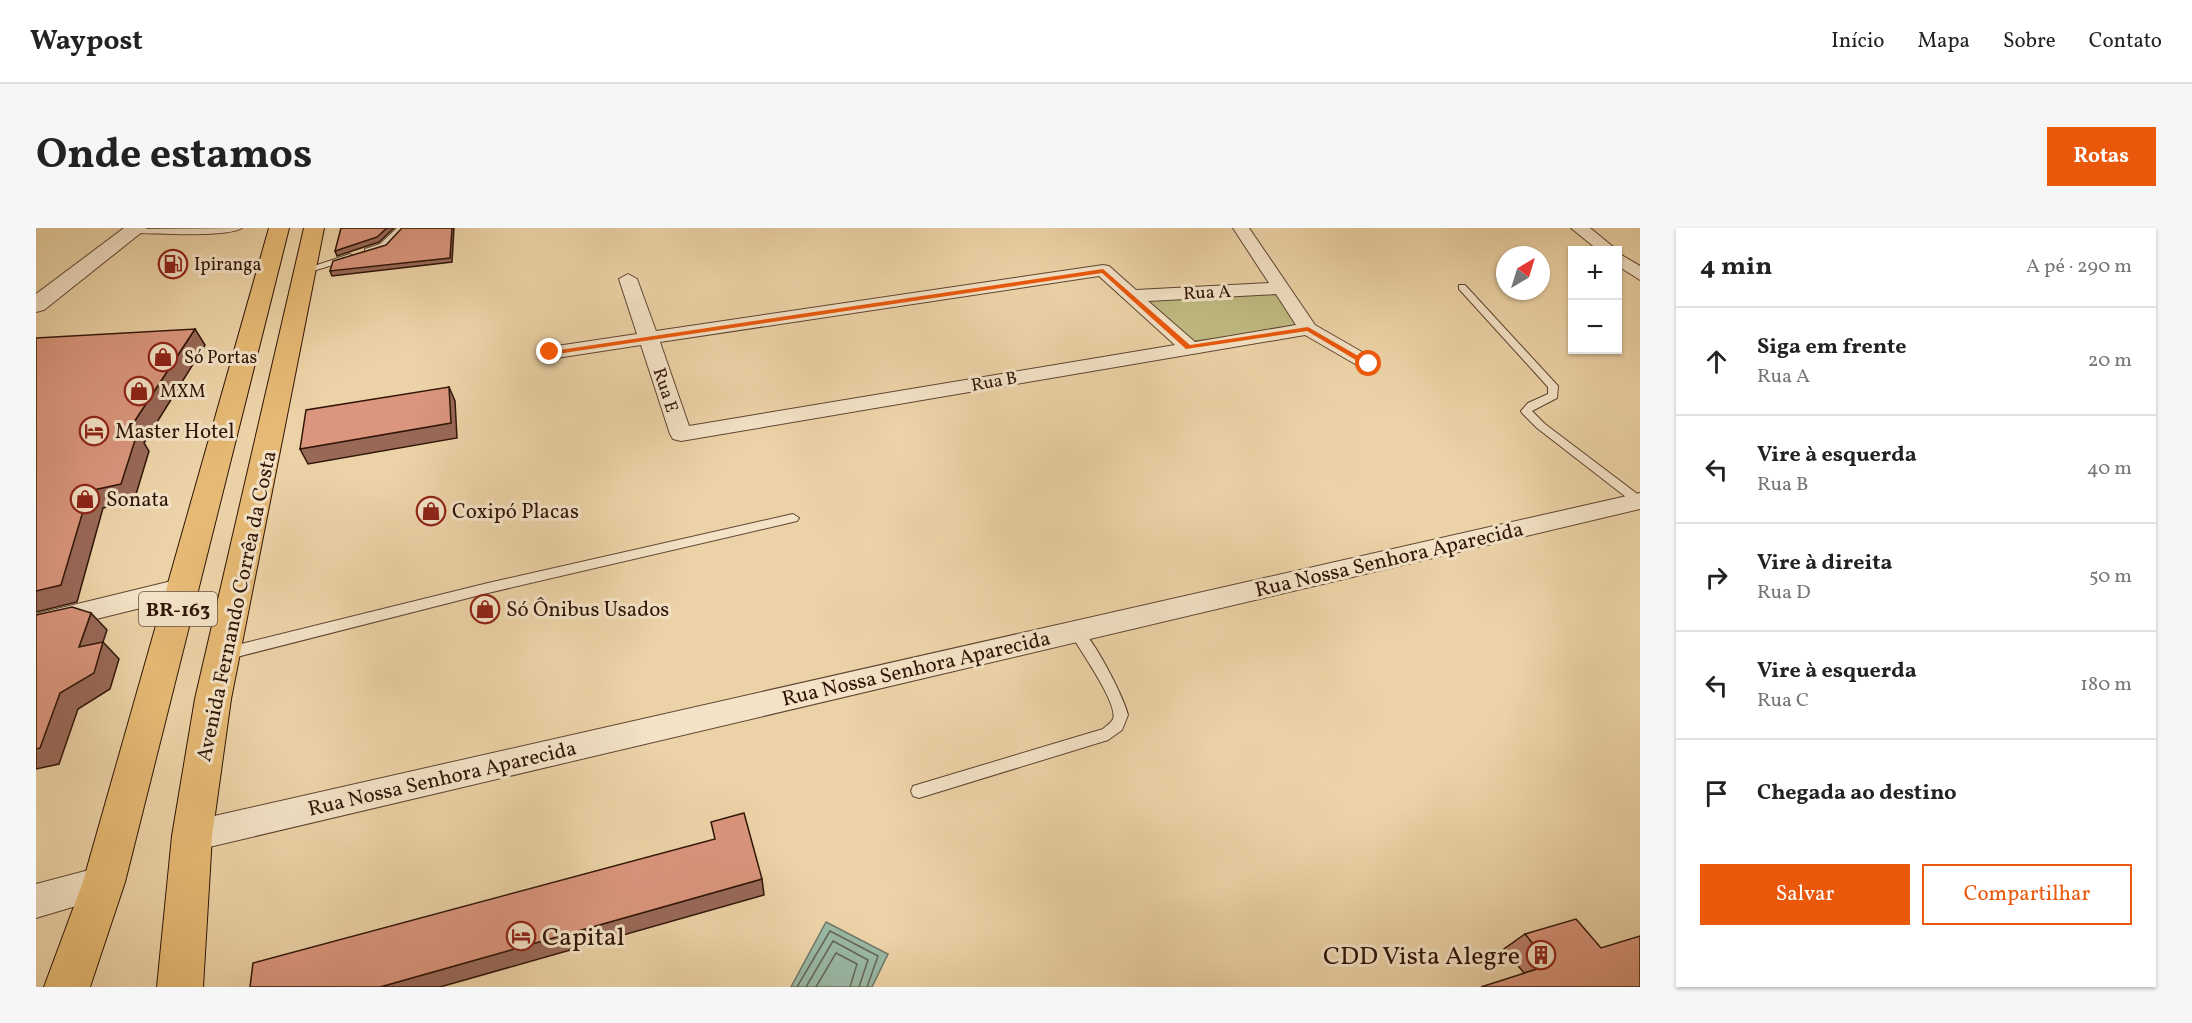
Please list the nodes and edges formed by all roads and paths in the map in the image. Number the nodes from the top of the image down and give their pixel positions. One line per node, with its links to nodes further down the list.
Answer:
1 (238, 228): 7 (lane)
2 (279, 228): 25 (highway, BR-163)
3 (315, 228): 10 (highway, Avenida Fernando Corrêa da Costa / BR-163)
4 (402, 228): 10 (lane)
5 (1241, 228): 14 (street)
6 (1579, 228): 8 (street)
7 (135, 230): 16 (street)
8 (1603, 246)
9 (1622, 262): 11 (street)
10 (306, 270): 28 (highway, Avenida Fernando Corrêa da Costa / BR-163)
11 (1640, 275)
12 (628, 279): 18 (street, Rua E)
13 (1462, 286): 23 (lane)
14 (1283, 288): 15 (street, Rua A); 17 (street)
15 (1131, 296): 18 (street); 19 (street)
16 (36, 305)
17 (1308, 329): 19 (street, Rua B); 21 (street)
18 (649, 338): 20 (street); 22 (street, Rua E)
19 (1189, 348): 22 (street, Rua B)
20 (550, 352)
21 (1369, 364)
22 (681, 434)
23 (1640, 501): 27 (street, Rua Nossa Senhora Aparecida)
24 (793, 518): 28 (lane)
25 (184, 588): 26 (street); 31 (highway, BR-163)
26 (36, 624)
27 (1076, 631): 29 (lane); 30 (street, Rua Nossa Senhora Aparecida)
28 (223, 654): 30 (highway, Avenida Fernando Corrêa da Costa / BR-163)
29 (919, 791)
30 (192, 836): 34 (highway, Avenida Fernando Corrêa da Costa / BR-163)
31 (104, 882): 32 (street); 33 (highway, BR-163)
32 (36, 902)
33 (67, 987)
34 (180, 987)

